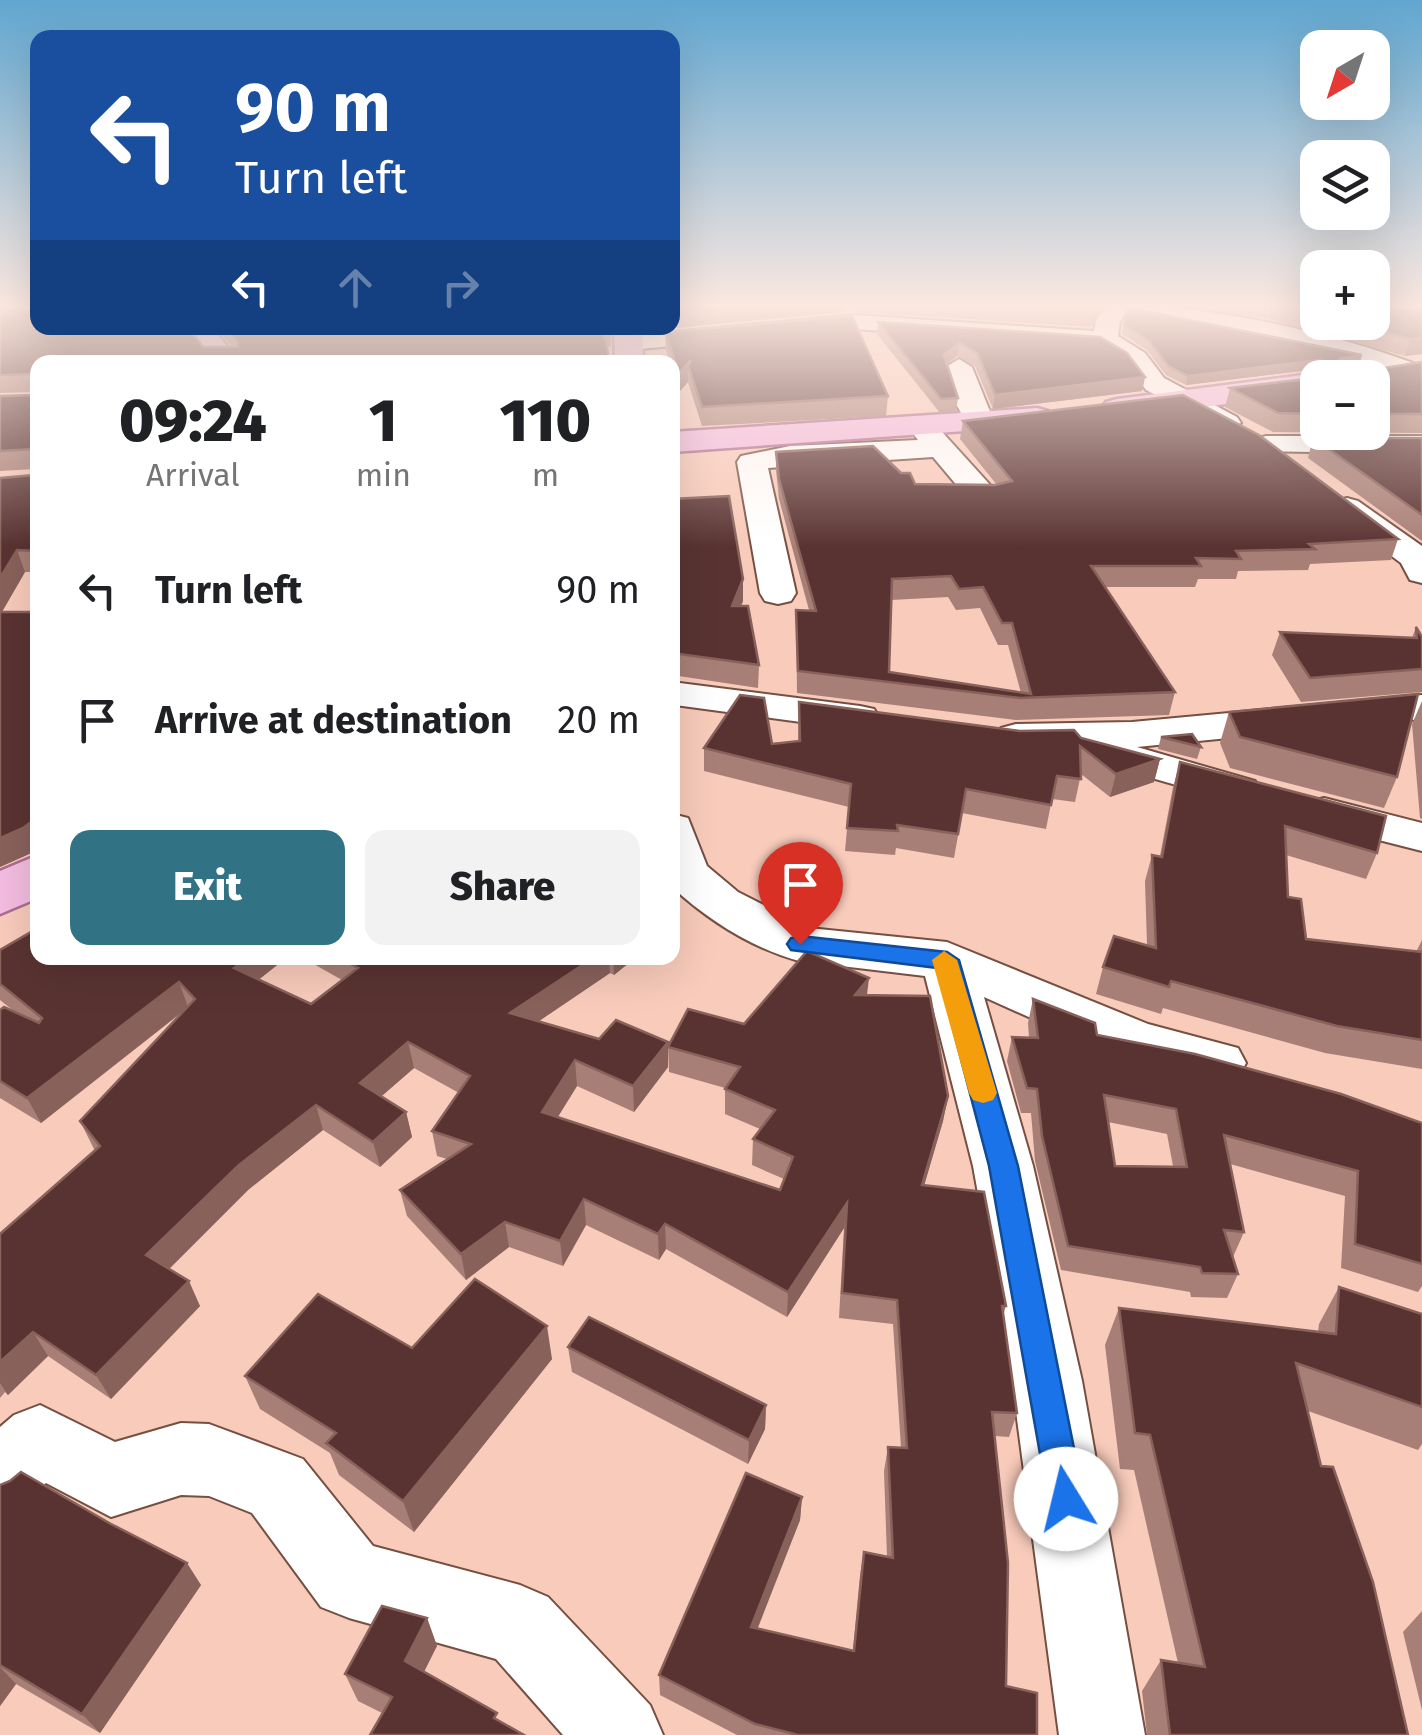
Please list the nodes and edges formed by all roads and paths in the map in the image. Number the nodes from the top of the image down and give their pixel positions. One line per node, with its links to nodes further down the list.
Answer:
1 (963, 385): 5 (street)
2 (1158, 385): 4 (street)
3 (1297, 385): 4 (main road)
4 (1183, 401): 5 (main road); 8 (street)
5 (981, 424): 6 (main road)
6 (932, 438): 10 (main road); 13 (street)
7 (680, 442): 10 (main road)
8 (1266, 445): 9 (street); 11 (street)
9 (1422, 445)
10 (788, 446): 15 (street)
11 (1296, 470)
12 (1326, 492): 14 (street)
13 (981, 494)
14 (1420, 563)
15 (778, 593)
16 (680, 699): 18 (street)
17 (1422, 707): 20 (street)
18 (894, 723)
19 (981, 733): 20 (street)
20 (1052, 736): 21 (street)
21 (1422, 837)
22 (680, 860): 25 (street)
23 (30, 878): 24 (main road)
24 (0, 895)
25 (947, 960): 26 (street); 29 (street)
26 (1267, 1076)
27 (0, 1475): 28 (street)
28 (620, 1735)
29 (1102, 1735)

